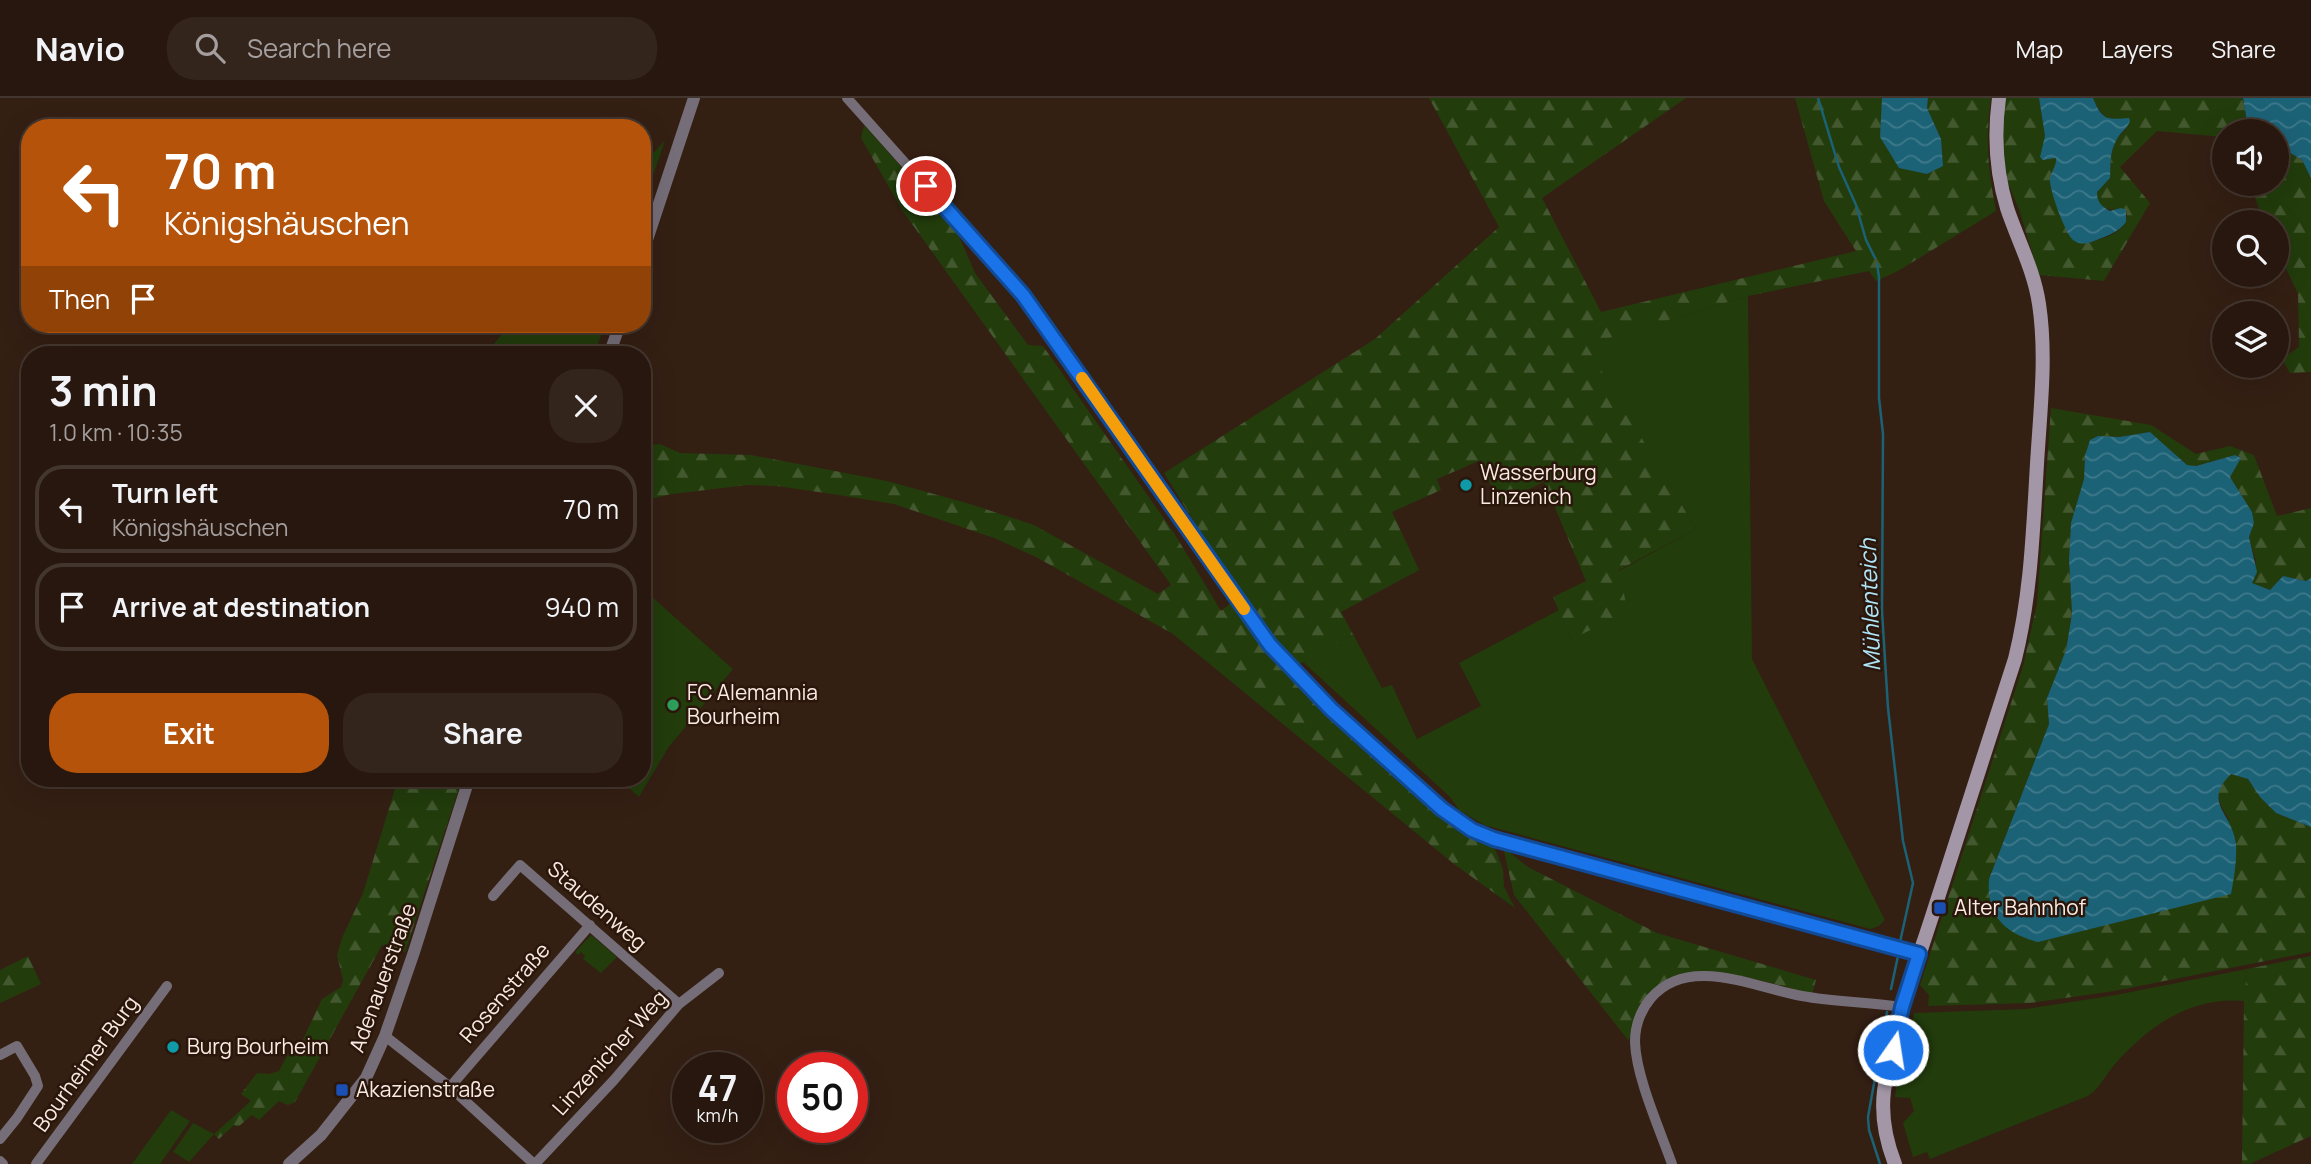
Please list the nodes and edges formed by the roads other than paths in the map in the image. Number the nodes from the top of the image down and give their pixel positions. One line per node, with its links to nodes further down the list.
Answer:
1 (694, 98): 4 (street)
2 (847, 98): 8 (street)
3 (1999, 98): 8 (main road)
4 (651, 228)
5 (466, 787): 13 (street, Adenauerstraße)
6 (493, 896): 7 (street, Staudenweg)
7 (590, 925): 11 (street, Staudenweg); 15 (street, Rosenstraße)
8 (1919, 954): 12 (main road)
9 (719, 972): 11 (street, Linzenicher Weg)
10 (167, 986): 17 (street, Bourheimer Burg)
11 (679, 1004): 19 (street, Linzenicher Weg)
12 (1902, 1007): 20 (street); 21 (main road)
13 (385, 1036): 15 (street); 18 (street, Adenauerstraße)
14 (0, 1055): 16 (street)
15 (450, 1087): 19 (street)
16 (0, 1139)
17 (36, 1164)
18 (289, 1164)
19 (535, 1164)
20 (1672, 1164)
21 (1895, 1164)

